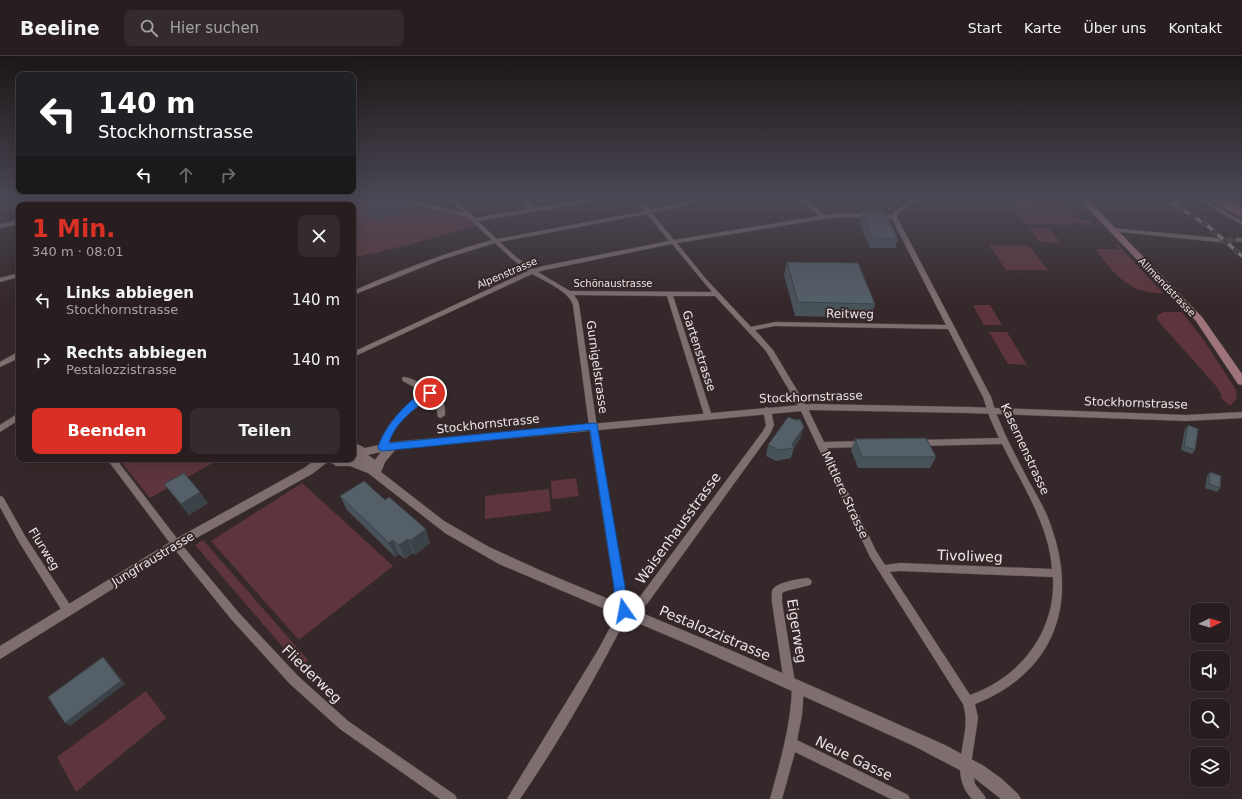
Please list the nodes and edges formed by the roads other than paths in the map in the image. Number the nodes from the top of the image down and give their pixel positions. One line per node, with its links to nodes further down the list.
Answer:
1 (488, 234): 9 (street, Schönaustrasse)
2 (535, 234): 9 (street)
3 (666, 234): 10 (street, Mittlere Strasse)
4 (723, 234): 10 (street, Alpenstrasse)
5 (902, 234): 18 (street, Kasernenstrasse)
6 (1116, 234): 24 (main road, Allmendstrasse)
7 (1151, 234): 8 (street)
8 (1218, 240)
9 (496, 241): 11 (street, Schönaustrasse); 14 (street)
10 (673, 242): 11 (street, Alpenstrasse); 17 (street, Mittlere Strasse)
11 (533, 272): 15 (street, Schönaustrasse); 20 (street, Alpenstrasse)
12 (16, 276): 13 (street)
13 (0, 280)
14 (356, 292)
15 (569, 293): 16 (street, Schönaustrasse); 33 (street, Gurnigelstrasse)
16 (668, 293): 17 (street, Schönaustrasse); 31 (street, Gartenstrasse)
17 (716, 294): 19 (street, Mittlere Strasse)
18 (950, 327): 19 (street, Reitweg); 28 (street, Kasernenstrasse)
19 (751, 329): 26 (street, Mittlere Strasse)
20 (356, 354)
21 (16, 358): 22 (street)
22 (0, 366)
23 (406, 379): 25 (street)
24 (1242, 382)
25 (430, 393): 29 (street); 39 (street)
26 (803, 407): 27 (street, Stockhornstrasse); 28 (street, Stockhornstrasse); 38 (street, Mittlere Strasse)
27 (767, 410): 31 (street, Stockhornstrasse); 53 (street, Waisenhausstrasse)
28 (991, 411): 30 (street, Stockhornstrasse); 35 (street, Kasernenstrasse)
29 (441, 415)
30 (1242, 415)
31 (708, 416): 33 (street, Stockhornstrasse)
32 (16, 418): 34 (street)
33 (594, 426): 39 (street, Stockhornstrasse); 53 (street, Gurnigelstrasse)
34 (0, 429)
35 (1005, 441): 36 (street); 50 (street, Kasernenstrasse)
36 (906, 443)
37 (868, 444): 38 (street)
38 (822, 445): 49 (street, Mittlere Strasse)
39 (388, 447): 40 (street, Stockhornstrasse); 46 (street)
40 (357, 450): 46 (street, Pestalozzistrasse)
41 (113, 462): 48 (street, Fliederweg)
42 (321, 462): 45 (street, Jungfraustrasse)
43 (337, 462): 45 (street, Jungfraustrasse)
44 (345, 462): 46 (street, Pestalozzistrasse)
45 (308, 471): 48 (street, Jungfraustrasse)
46 (376, 472): 53 (street, Pestalozzistrasse)
47 (0, 499): 52 (street, Flurweg)
48 (176, 544): 52 (street, Jungfraustrasse); 59 (street, Fliederweg)
49 (882, 568): 50 (street, Tivoliweg); 56 (street, Mittlere Strasse)
50 (1057, 573): 56 (street, Kasernenstrasse)
51 (807, 582): 55 (street, Eigerweg)
52 (68, 611): 54 (street, Jungfraustrasse)
53 (624, 611): 55 (street, Pestalozzistrasse); 60 (street)
54 (0, 653)
55 (794, 685): 57 (street); 58 (street, Pestalozzistrasse)
56 (968, 701): 58 (street, Mittlere Strasse)
57 (790, 743): 61 (street); 62 (street, Neue Gasse)
58 (965, 764): 63 (street); 64 (street)
59 (451, 799)
60 (513, 799)
61 (776, 799)
62 (904, 799)
63 (980, 799)
64 (1013, 799)

